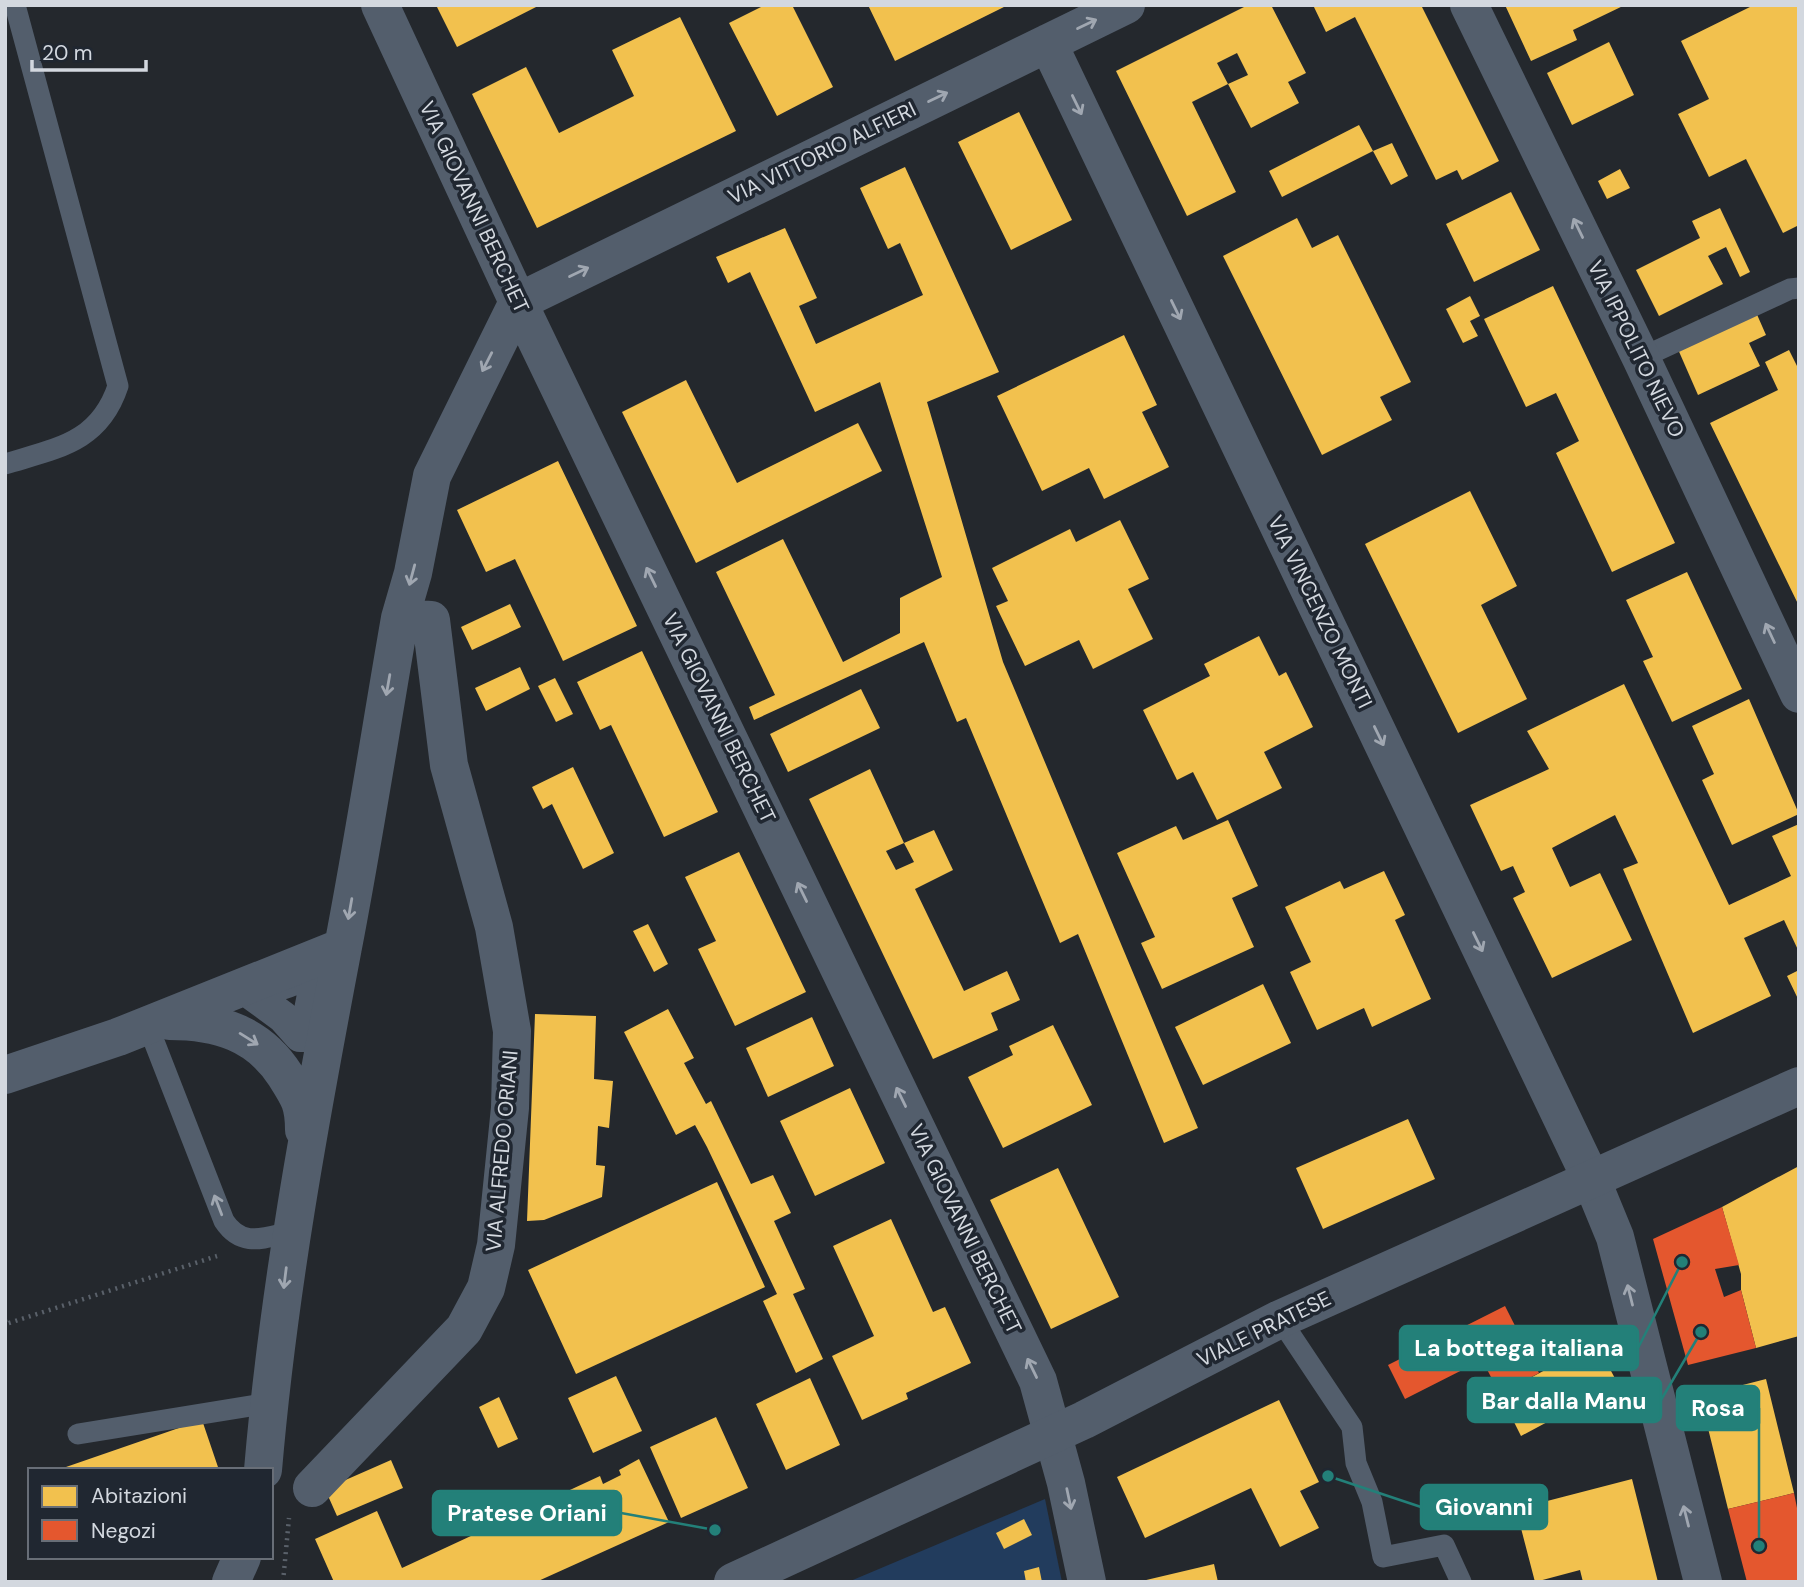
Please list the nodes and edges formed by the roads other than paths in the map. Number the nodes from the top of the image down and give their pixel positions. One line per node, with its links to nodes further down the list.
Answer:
1 (15, 5): 9 (lane)
2 (380, 5): 7 (street, VIA GIOVANNI BERCHET)
3 (1126, 5): 5 (street, VIA VITTORIO ALFIERI, one-way to 3)
4 (1469, 5): 8 (street, VIA IPPOLITO NIEVO, one-way to 4)
5 (1048, 43): 7 (street, VIA VITTORIO ALFIERI, one-way to 5); 17 (street, VIA VINCENZO MONTI, one-way to 17)
6 (1799, 288): 8 (lane)
7 (518, 302): 10 (street, one-way to 10); 21 (street, VIA GIOVANNI BERCHET, one-way to 7)
8 (1641, 358): 11 (street, VIA IPPOLITO NIEVO, one-way to 8)
9 (5, 464)
10 (400, 618): 12 (street, one-way to 12); 24 (street, VIA ALFREDO ORIANI)
11 (1798, 690)
12 (330, 958): 13 (street); 16 (street)
13 (154, 1024): 14 (street); 16 (street, one-way to 16); 18 (lane, one-way to 13)
14 (5, 1075)
15 (1799, 1086): 17 (street, VIALE PRATESE)
16 (305, 1146): 18 (street)
17 (1592, 1181): 19 (street, VIALE PRATESE); 34 (street, VIA VINCENZO MONTI, one-way to 17)
18 (291, 1232): 20 (street, one-way to 20)
19 (1280, 1319): 21 (street, VIALE PRATESE); 33 (lane)
20 (269, 1403): 22 (lane); 23 (street)
21 (1053, 1433): 31 (street, VIALE PRATESE); 32 (street, VIA GIOVANNI BERCHET, one-way to 32)
22 (78, 1434)
23 (264, 1462)
24 (312, 1488)
25 (241, 1559): 28 (street)
26 (255, 1559): 29 (street)
27 (255, 1559): 30 (street)
28 (231, 1582)
29 (250, 1582)
30 (257, 1582)
31 (733, 1582)
32 (1087, 1582)
33 (1461, 1582)
34 (1703, 1582)

